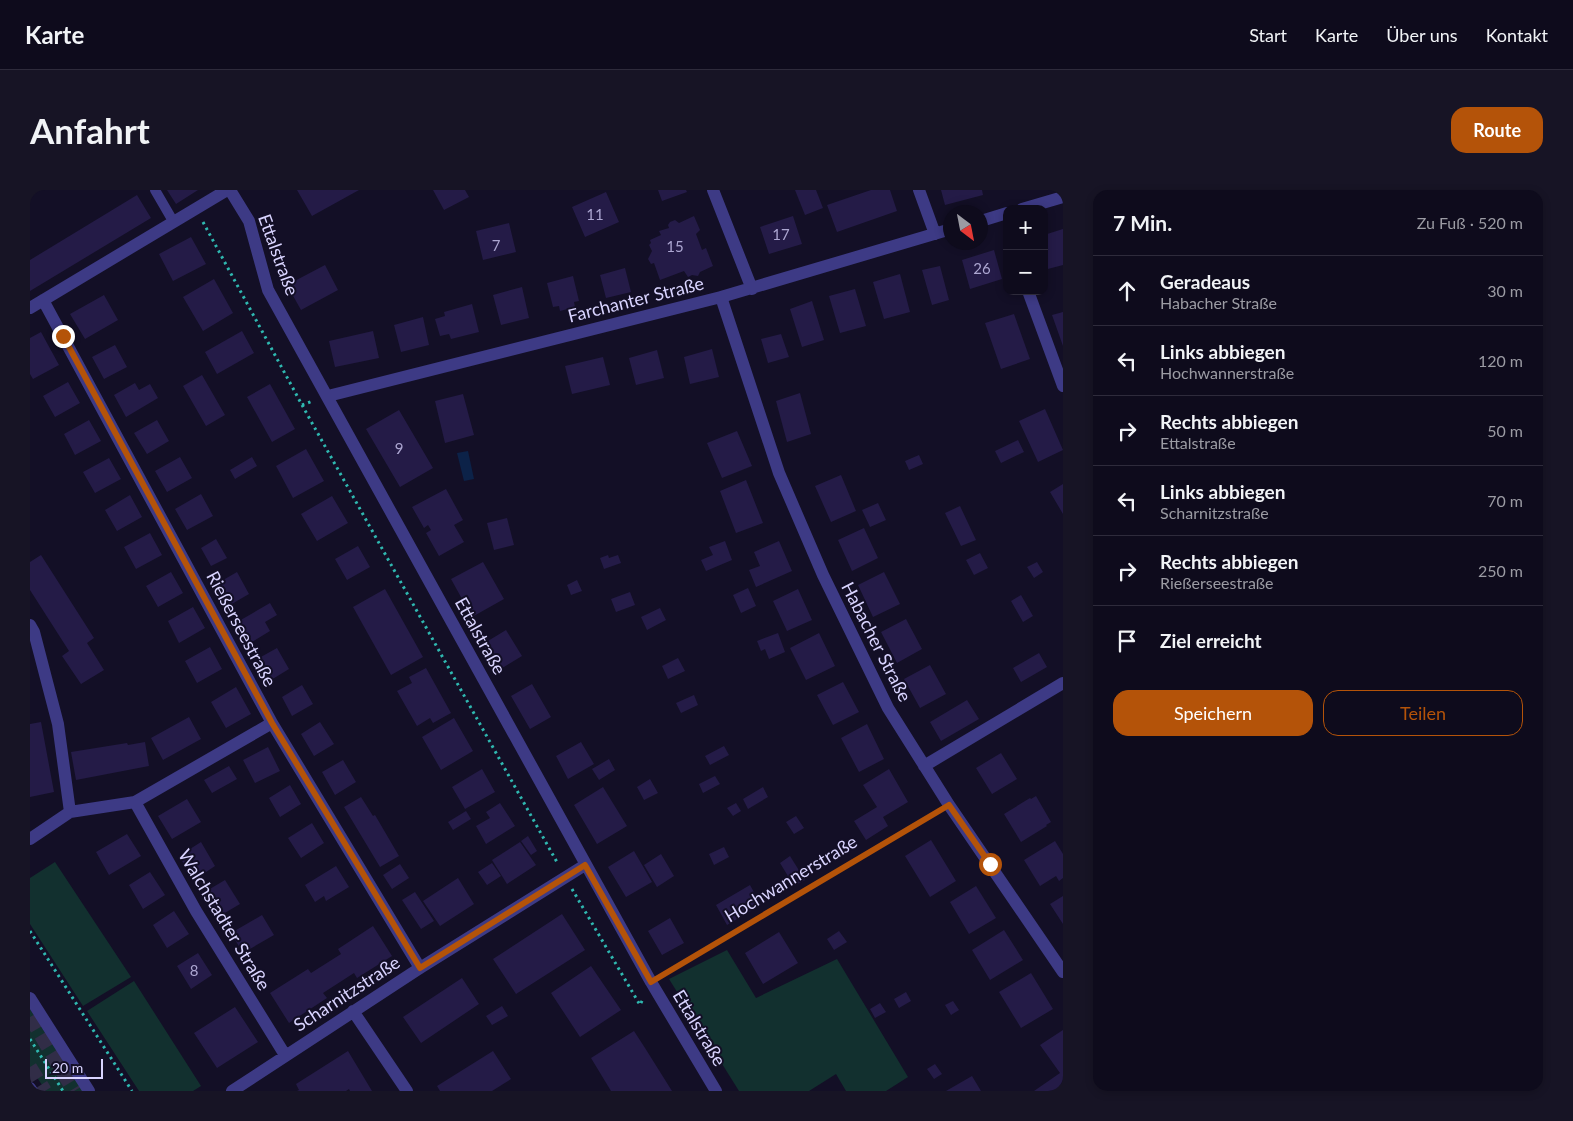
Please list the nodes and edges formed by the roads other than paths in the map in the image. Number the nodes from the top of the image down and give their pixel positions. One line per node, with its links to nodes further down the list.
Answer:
1 (155, 190): 9 (lane)
2 (229, 190): 9 (street); 18 (street, Ettalstraße)
3 (713, 190): 12 (street)
4 (919, 190): 11 (street)
5 (1063, 197): 6 (street)
6 (1036, 205)
7 (1003, 214): 8 (street)
8 (988, 219)
9 (173, 221): 15 (street)
10 (943, 231): 11 (street, Farchanter Straße)
11 (935, 234): 12 (street, Farchanter Straße)
12 (752, 288): 14 (street, Farchanter Straße)
13 (1029, 295): 17 (street)
14 (721, 297): 18 (street, Farchanter Straße); 22 (street, Habacher Straße)
15 (44, 300): 16 (street); 21 (street, Rießerseestraße)
16 (30, 308)
17 (1063, 386)
18 (328, 396): 26 (street, Ettalstraße)
19 (30, 625): 24 (street)
20 (1063, 683): 22 (street)
21 (272, 723): 23 (street); 27 (street, Rießerseestraße)
22 (924, 766): 28 (street, Habacher Straße)
23 (135, 802): 24 (street); 31 (street, Walchstadter Straße)
24 (70, 812): 25 (street)
25 (30, 839)
26 (585, 865): 27 (street, Scharnitzstraße); 35 (street, Ettalstraße)
27 (420, 968): 30 (street, Scharnitzstraße)
28 (1063, 972)
29 (30, 998): 32 (street)
30 (353, 1011): 31 (street, Scharnitzstraße); 34 (street)
31 (285, 1056): 33 (street, Scharnitzstraße)
32 (89, 1091)
33 (232, 1091)
34 (407, 1091)
35 (716, 1091)

